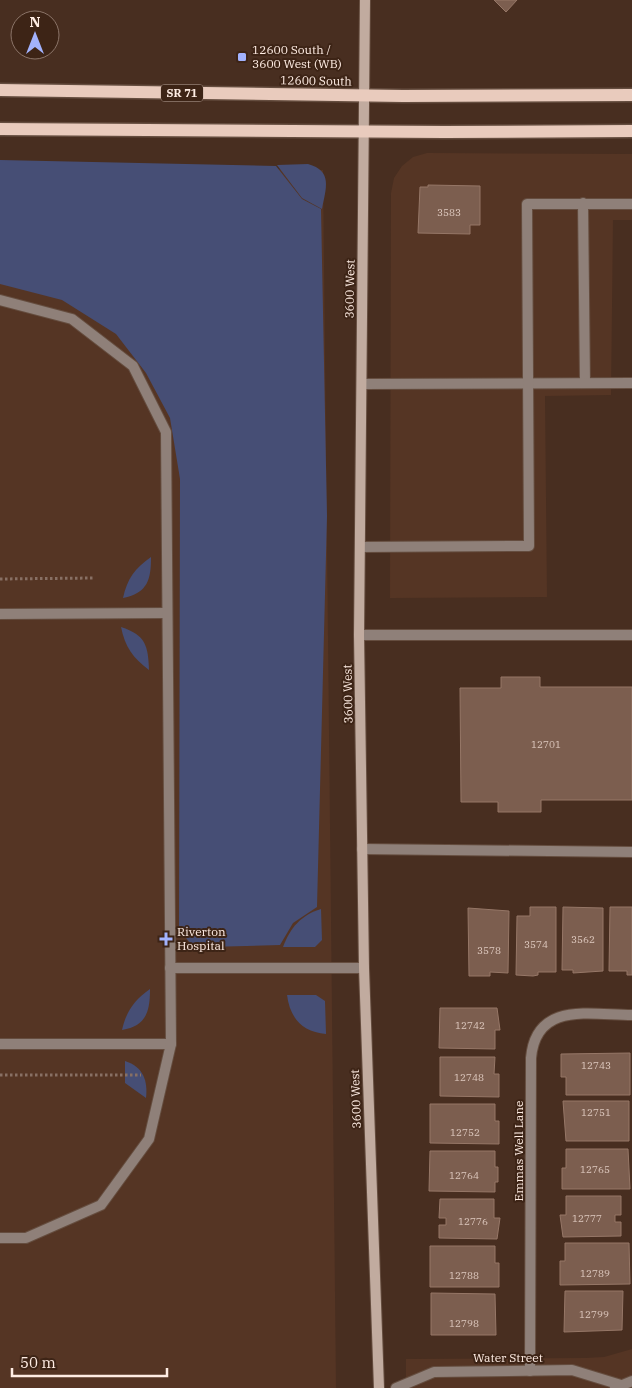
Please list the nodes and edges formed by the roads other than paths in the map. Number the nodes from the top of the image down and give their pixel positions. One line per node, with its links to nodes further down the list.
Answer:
1 (365, 0): 3 (main road, 3600 West)
2 (0, 90): 3 (main road, 12600 South / SR 71)
3 (365, 95): 4 (main road, 12600 South / SR 71); 6 (main road, 3600 West)
4 (632, 95)
5 (0, 129): 6 (main road)
6 (364, 131): 7 (main road); 14 (main road, 3600 West)
7 (632, 131)
8 (583, 203): 9 (street); 11 (street); 12 (street)
9 (632, 204)
10 (0, 300): 16 (street)
11 (528, 383): 12 (street); 14 (street); 15 (street)
12 (585, 383): 13 (street)
13 (632, 383)
14 (362, 384): 15 (main road, 3600 West)
15 (360, 547): 18 (main road, 3600 West)
16 (167, 613): 17 (street); 22 (street)
17 (0, 614)
18 (359, 635): 19 (street); 20 (main road, 3600 West)
19 (632, 635)
20 (362, 849): 21 (street); 23 (main road, 3600 West)
21 (632, 852)
22 (170, 968): 23 (street); 26 (street)
23 (364, 968): 31 (main road, 3600 West)
24 (632, 1014): 28 (street, Emmas Well Lane)
25 (0, 1044): 26 (street)
26 (171, 1044): 27 (street)
27 (0, 1238)
28 (530, 1371): 30 (street, Water Street); 32 (street, Water Street)
29 (632, 1381): 30 (street, Water Street)
30 (619, 1387)
31 (379, 1388)
32 (396, 1388)

